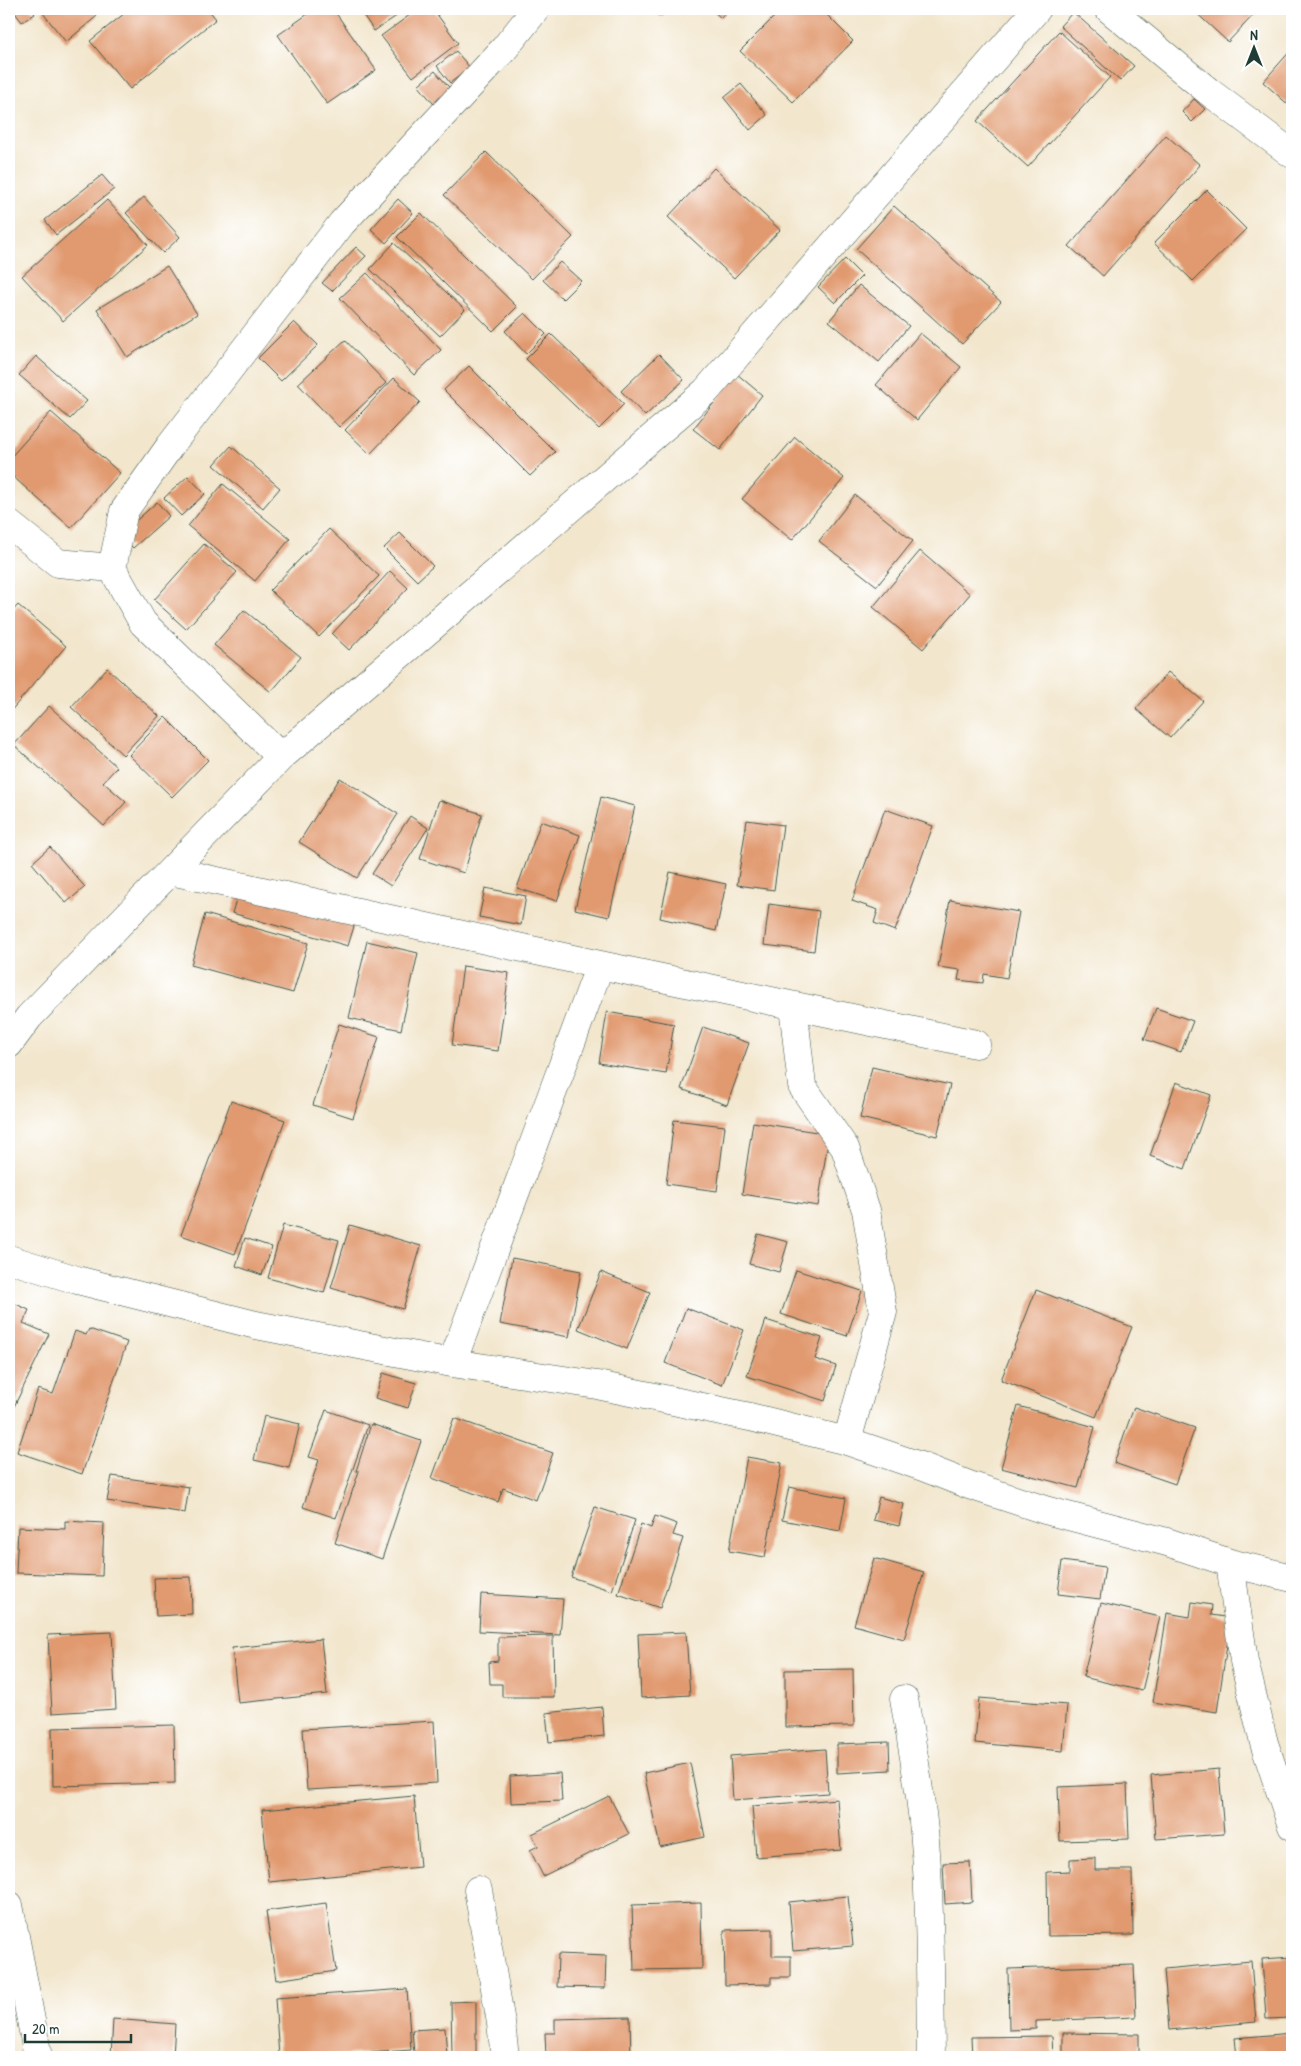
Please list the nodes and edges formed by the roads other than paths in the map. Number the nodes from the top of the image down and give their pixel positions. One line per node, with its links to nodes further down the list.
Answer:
1 (536, 9): 6 (street)
2 (1037, 9): 7 (street)
3 (1109, 9): 4 (street)
4 (1292, 154)
5 (9, 524): 6 (street)
6 (112, 568): 7 (street)
7 (280, 758): 8 (street)
8 (171, 871): 9 (street); 11 (street)
9 (600, 966): 10 (street); 14 (street)
10 (793, 1006): 12 (street); 15 (street)
11 (9, 1044)
12 (976, 1044)
13 (9, 1259): 14 (street)
14 (452, 1363): 15 (street)
15 (847, 1441): 16 (street)
16 (1230, 1563): 17 (street); 19 (street)
17 (1292, 1578)
18 (904, 1699): 24 (street)
19 (1292, 1826)
20 (478, 1890): 23 (street)
21 (9, 1905): 22 (street)
22 (38, 2057)
23 (505, 2057)
24 (931, 2057)

